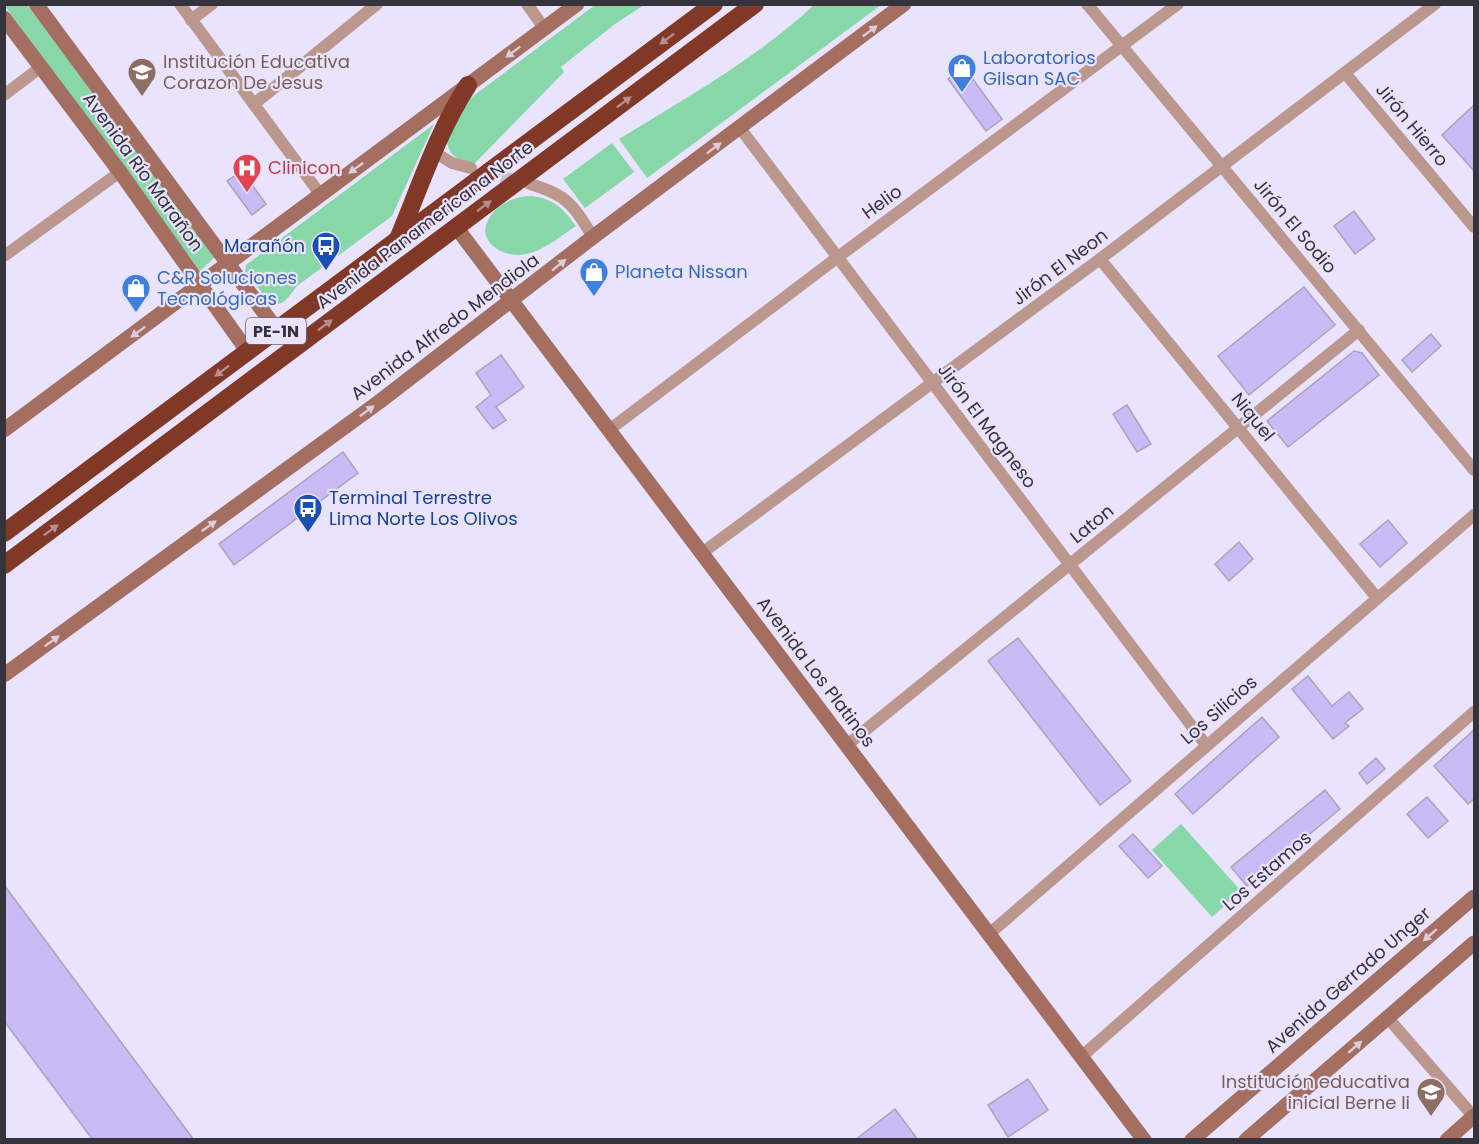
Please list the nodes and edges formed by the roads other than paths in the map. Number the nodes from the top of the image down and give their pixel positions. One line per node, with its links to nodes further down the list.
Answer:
1 (36, 4): 36 (main road, Avenida Río Marañon)
2 (180, 4): 14 (street)
3 (212, 4): 14 (street)
4 (377, 4): 21 (street)
5 (527, 4): 15 (street)
6 (577, 4): 15 (main road)
7 (714, 4): 32 (highway, Avenida Panamericana Norte / PE-1N, one-way to 32)
8 (755, 4): 29 (highway, Avenida Panamericana Norte / PE-1N, one-way to 8)
9 (904, 4): 22 (main road, Avenida Alfredo Mendiola, one-way to 9)
10 (1087, 4): 16 (street, Jirón El Sodio)
11 (1178, 4): 16 (street, Helio)
12 (1435, 4): 18 (street, Jirón El Neon)
13 (4, 18): 17 (main road, Avenida Río Marañon)
14 (191, 20): 21 (street)
15 (544, 28): 19 (main road, one-way to 19)
16 (1122, 47): 25 (street, Jirón El Sodio); 34 (street, Helio)
17 (41, 67): 20 (street); 26 (main road, Avenida Río Marañon)
18 (1345, 73): 25 (street, Jirón El Neon); 30 (street, Jirón Hierro)
19 (468, 85): 23 (highway); 28 (main road, one-way to 28)
20 (4, 95)
21 (254, 104): 28 (street)
22 (740, 128): 31 (main road, Avenida Alfredo Mendiola, one-way to 22); 34 (street, Jirón El Magneso)
23 (434, 152): 24 (street); 32 (highway)
24 (471, 168)
25 (1222, 168): 35 (street, Jirón El Neon); 40 (street, Jirón El Sodio)
26 (120, 171): 33 (street); 37 (main road, Avenida Río Marañon)
27 (530, 184): 31 (street)
28 (320, 195): 36 (main road)
29 (456, 227): 38 (main road, Avenida Los Platinos); 50 (highway, Avenida Panamericana Norte / PE-1N, one-way to 29)
30 (1474, 227)
31 (593, 237): 38 (main road, Avenida Alfredo Mendiola, one-way to 31)
32 (398, 240): 39 (highway, Avenida Panamericana Norte / PE-1N)
33 (4, 256)
34 (838, 257): 42 (street, Jirón El Magneso); 45 (street, Helio)
35 (1100, 259): 42 (street, Jirón El Neon); 43 (street, Niquel)
36 (229, 265): 37 (main road); 39 (main road, Avenida Río Marañon)
37 (202, 285): 41 (main road, Avenida Río Marañon); 44 (main road, one-way to 44)
38 (512, 301): 45 (main road, Avenida Los Platinos); 53 (main road, Avenida Alfredo Mendiola, one-way to 38)
39 (277, 330): 41 (highway, Avenida Panamericana Norte / PE-1N)
40 (1359, 330): 43 (street, Laton); 46 (street, Jirón El Sodio)
41 (248, 352): 48 (highway, Avenida Panamericana Norte / PE-1N, one-way to 48)
42 (933, 383): 49 (street, Jirón El Neon); 51 (street, Jirón El Magneso)
43 (1239, 428): 51 (street, Laton); 52 (street, Niquel)
44 (4, 430)
45 (609, 430): 49 (main road, Avenida Los Platinos)
46 (1474, 470)
47 (1474, 515): 52 (street, Los Silicios)
48 (4, 533)
49 (702, 553): 55 (main road, Avenida Los Platinos)
50 (4, 565)
51 (1070, 565): 55 (street, Laton); 56 (street, Jirón El Magneso)
52 (1377, 598): 56 (street, Los Silicios)
53 (4, 675)
54 (1474, 712): 61 (street, Los Estamos)
55 (847, 745): 58 (main road, Avenida Los Platinos)
56 (1206, 746): 58 (street, Los Silicios)
57 (1474, 897): 64 (main road, Avenida Gerrado Unger, one-way to 64)
58 (989, 934): 61 (main road, Avenida Los Platinos)
59 (1474, 943): 60 (main road)
60 (1388, 1018): 62 (street); 65 (main road, one-way to 60)
61 (1081, 1057): 63 (main road, Avenida Los Platinos)
62 (1474, 1117): 66 (main road)
63 (1144, 1140)
64 (1192, 1140)
65 (1246, 1140)
66 (1447, 1140)

